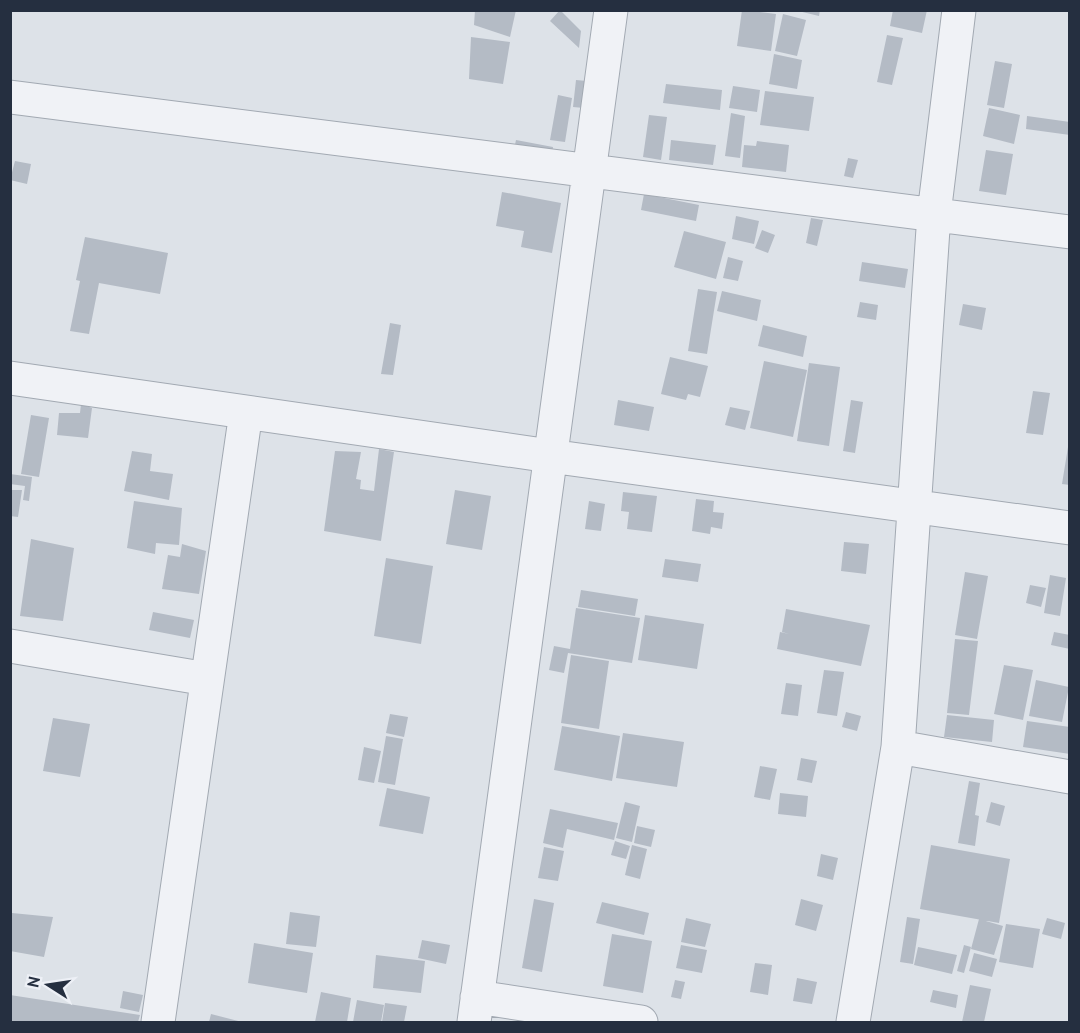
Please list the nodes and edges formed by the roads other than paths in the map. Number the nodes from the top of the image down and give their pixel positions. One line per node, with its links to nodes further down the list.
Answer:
1 (611, 10): 4 (street)
2 (959, 10): 5 (street)
3 (10, 98): 4 (street)
4 (590, 170): 5 (street); 9 (street)
5 (934, 214): 6 (street); 10 (street)
6 (1070, 232)
7 (10, 378): 8 (street)
8 (246, 412): 9 (street); 13 (street)
9 (549, 456): 10 (street); 16 (street)
10 (915, 507): 11 (street); 14 (street)
11 (1070, 528)
12 (10, 646): 13 (street)
13 (207, 679): 17 (street)
14 (897, 747): 15 (street); 19 (street)
15 (1070, 777)
16 (476, 1010): 18 (street)
17 (158, 1023)
18 (641, 1023)
19 (853, 1023)

